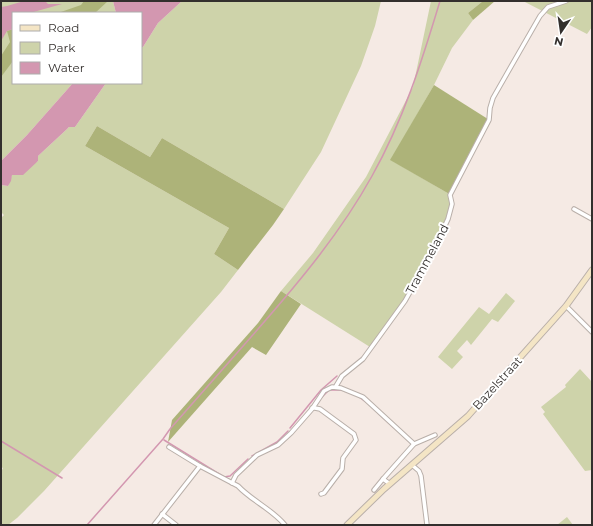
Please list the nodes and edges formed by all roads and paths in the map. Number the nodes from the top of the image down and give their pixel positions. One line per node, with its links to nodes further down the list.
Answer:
1 (566, 1): 7 (street, Trammeland)
2 (574, 209): 3 (street)
3 (592, 219)
4 (592, 270): 5 (main road, Bazelstraat)
5 (566, 306): 6 (street); 12 (main road, Bazelstraat)
6 (592, 332)
7 (336, 386): 8 (street, Trammeland); 10 (street)
8 (312, 409): 15 (street, Trammeland); 18 (street)
9 (435, 435): 10 (street)
10 (414, 444): 14 (street)
11 (169, 447): 13 (street)
12 (412, 465): 16 (main road, Bazelstraat); 24 (street)
13 (200, 466): 15 (street); 19 (street)
14 (384, 479): 16 (street); 17 (street)
15 (232, 483): 22 (street)
16 (390, 484): 23 (main road, Bazelstraat)
17 (374, 490)
18 (321, 494)
19 (162, 514): 20 (street); 21 (street)
20 (154, 525)
21 (176, 525)
22 (285, 525)
23 (347, 525)
24 (427, 525)

